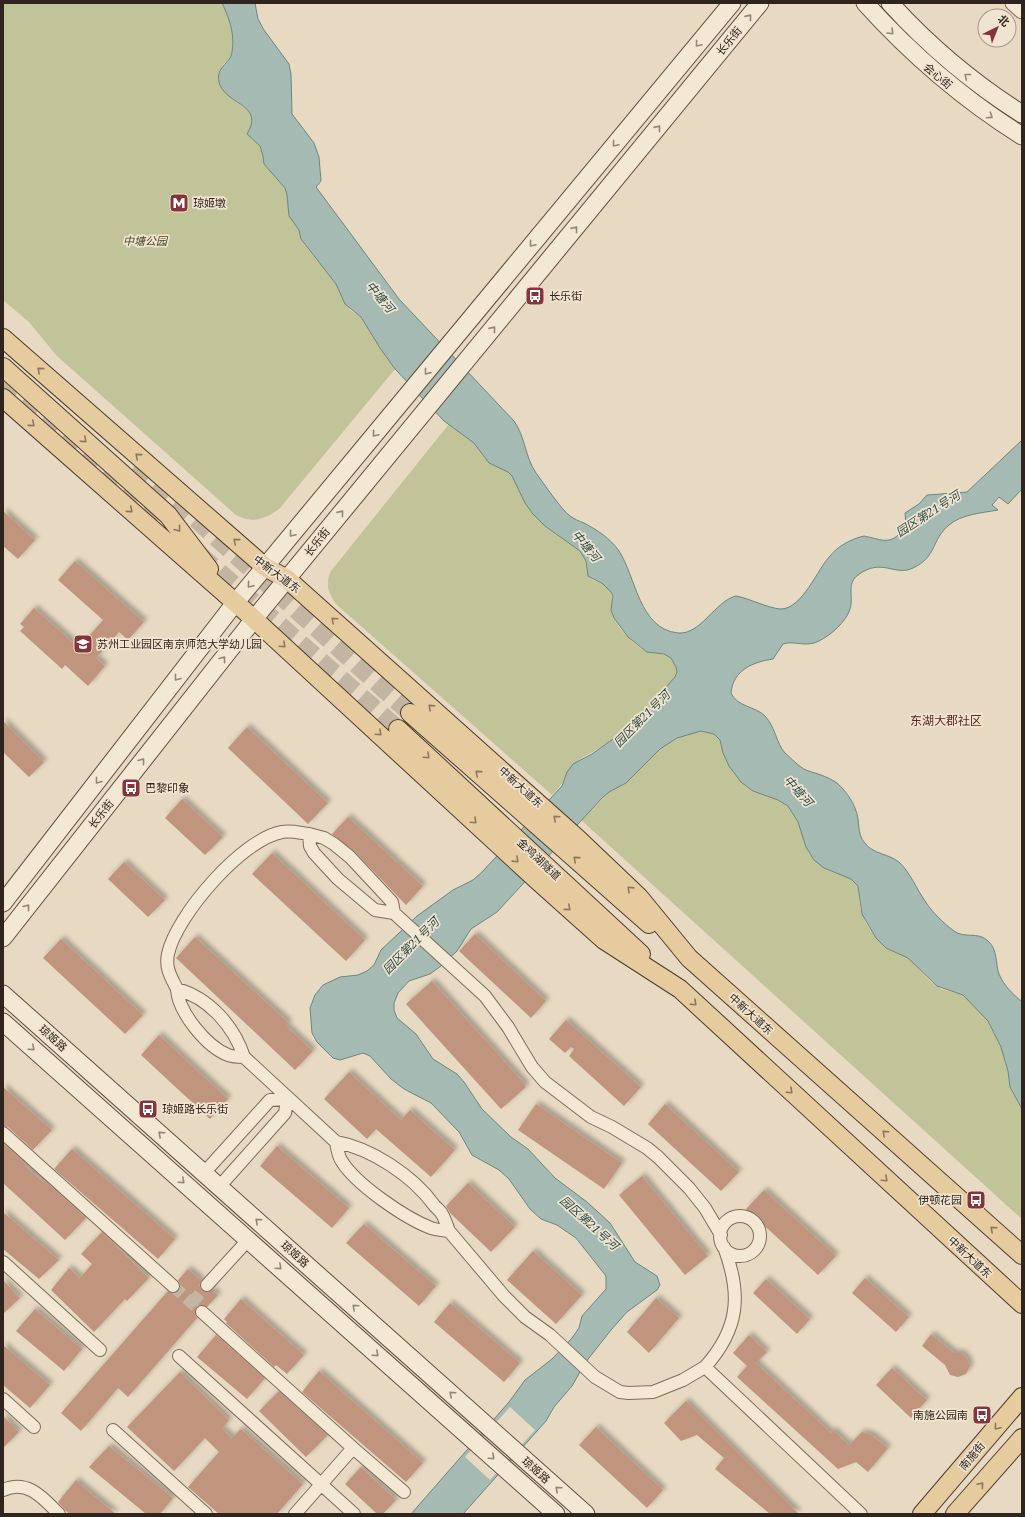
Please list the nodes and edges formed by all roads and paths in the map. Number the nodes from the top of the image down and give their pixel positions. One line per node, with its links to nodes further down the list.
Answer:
1 (732, 3): 12 (main road, 长乐街, one-way to 12)
2 (760, 3): 13 (main road, 长乐街, one-way to 2)
3 (865, 3): 8 (main road, 会心街, one-way to 8)
4 (890, 3): 7 (main road, 会心街, one-way to 4)
5 (1013, 3): 6 (street)
6 (1022, 11)
7 (1022, 114)
8 (1022, 136)
9 (3, 338): 12 (main road, 中新大道东, one-way to 9)
10 (3, 367): 14 (main road, one-way to 14)
11 (3, 398): 14 (main road, 中新大道东, one-way to 14)
12 (265, 567): 13 (main road, 中新大道东); 14 (main road, 长乐街, one-way to 14)
13 (287, 578): 15 (main road, 长乐街); 22 (main road, 中新大道东, one-way to 13)
14 (235, 603): 15 (main road, 中新大道东); 19 (main road, 长乐街, one-way to 19)
15 (254, 619): 21 (main road, 长乐街, one-way to 15); 24 (main road, 中新大道东, one-way to 24)
16 (410, 713): 22 (main road, one-way to 16)
17 (398, 729): 24 (main road, 金鸡湖隧道, one-way to 24)
18 (309, 834): 20 (street); 20 (street); 23 (street)
19 (3, 904)
20 (398, 916): 34 (street)
21 (3, 938)
22 (689, 958): 37 (main road, 中新大道东, one-way to 22)
23 (176, 989): 27 (street); 27 (street)
24 (680, 990): 41 (main road, 中新大道东, one-way to 41)
25 (3, 994): 31 (main road, 琼姬路, one-way to 25)
26 (3, 1022): 35 (main road, 琼姬路, one-way to 35)
27 (244, 1057): 28 (street)
28 (287, 1098): 30 (street); 31 (street); 32 (street)
29 (3, 1133): 40 (street)
30 (336, 1142): 33 (street); 33 (street)
31 (204, 1173): 32 (main road, 琼姬路)
32 (220, 1187): 60 (main road, 琼姬路, one-way to 32)
33 (449, 1231): 45 (street)
34 (721, 1235): 36 (street); 36 (street)
35 (248, 1240): 39 (street); 59 (main road, 琼姬路, one-way to 59)
36 (724, 1247): 45 (street)
37 (1022, 1255)
38 (3, 1262): 43 (street)
39 (207, 1285)
40 (173, 1286)
41 (1022, 1304)
42 (202, 1312): 51 (street)
43 (100, 1350)
44 (179, 1356): 52 (street)
45 (704, 1367): 61 (street)
46 (1022, 1397): 62 (main road, 南施街, one-way to 62)
47 (3, 1399): 48 (street)
48 (34, 1427)
49 (113, 1430): 56 (street)
50 (1022, 1438): 63 (main road, one-way to 50)
51 (353, 1448): 52 (street); 54 (street)
52 (321, 1484): 57 (street); 58 (street)
53 (3, 1490): 55 (street)
54 (404, 1492)
55 (59, 1514)
56 (206, 1514)
57 (295, 1514)
58 (354, 1514)
59 (556, 1514)
60 (586, 1514)
61 (861, 1514)
62 (922, 1514)
63 (955, 1514)

